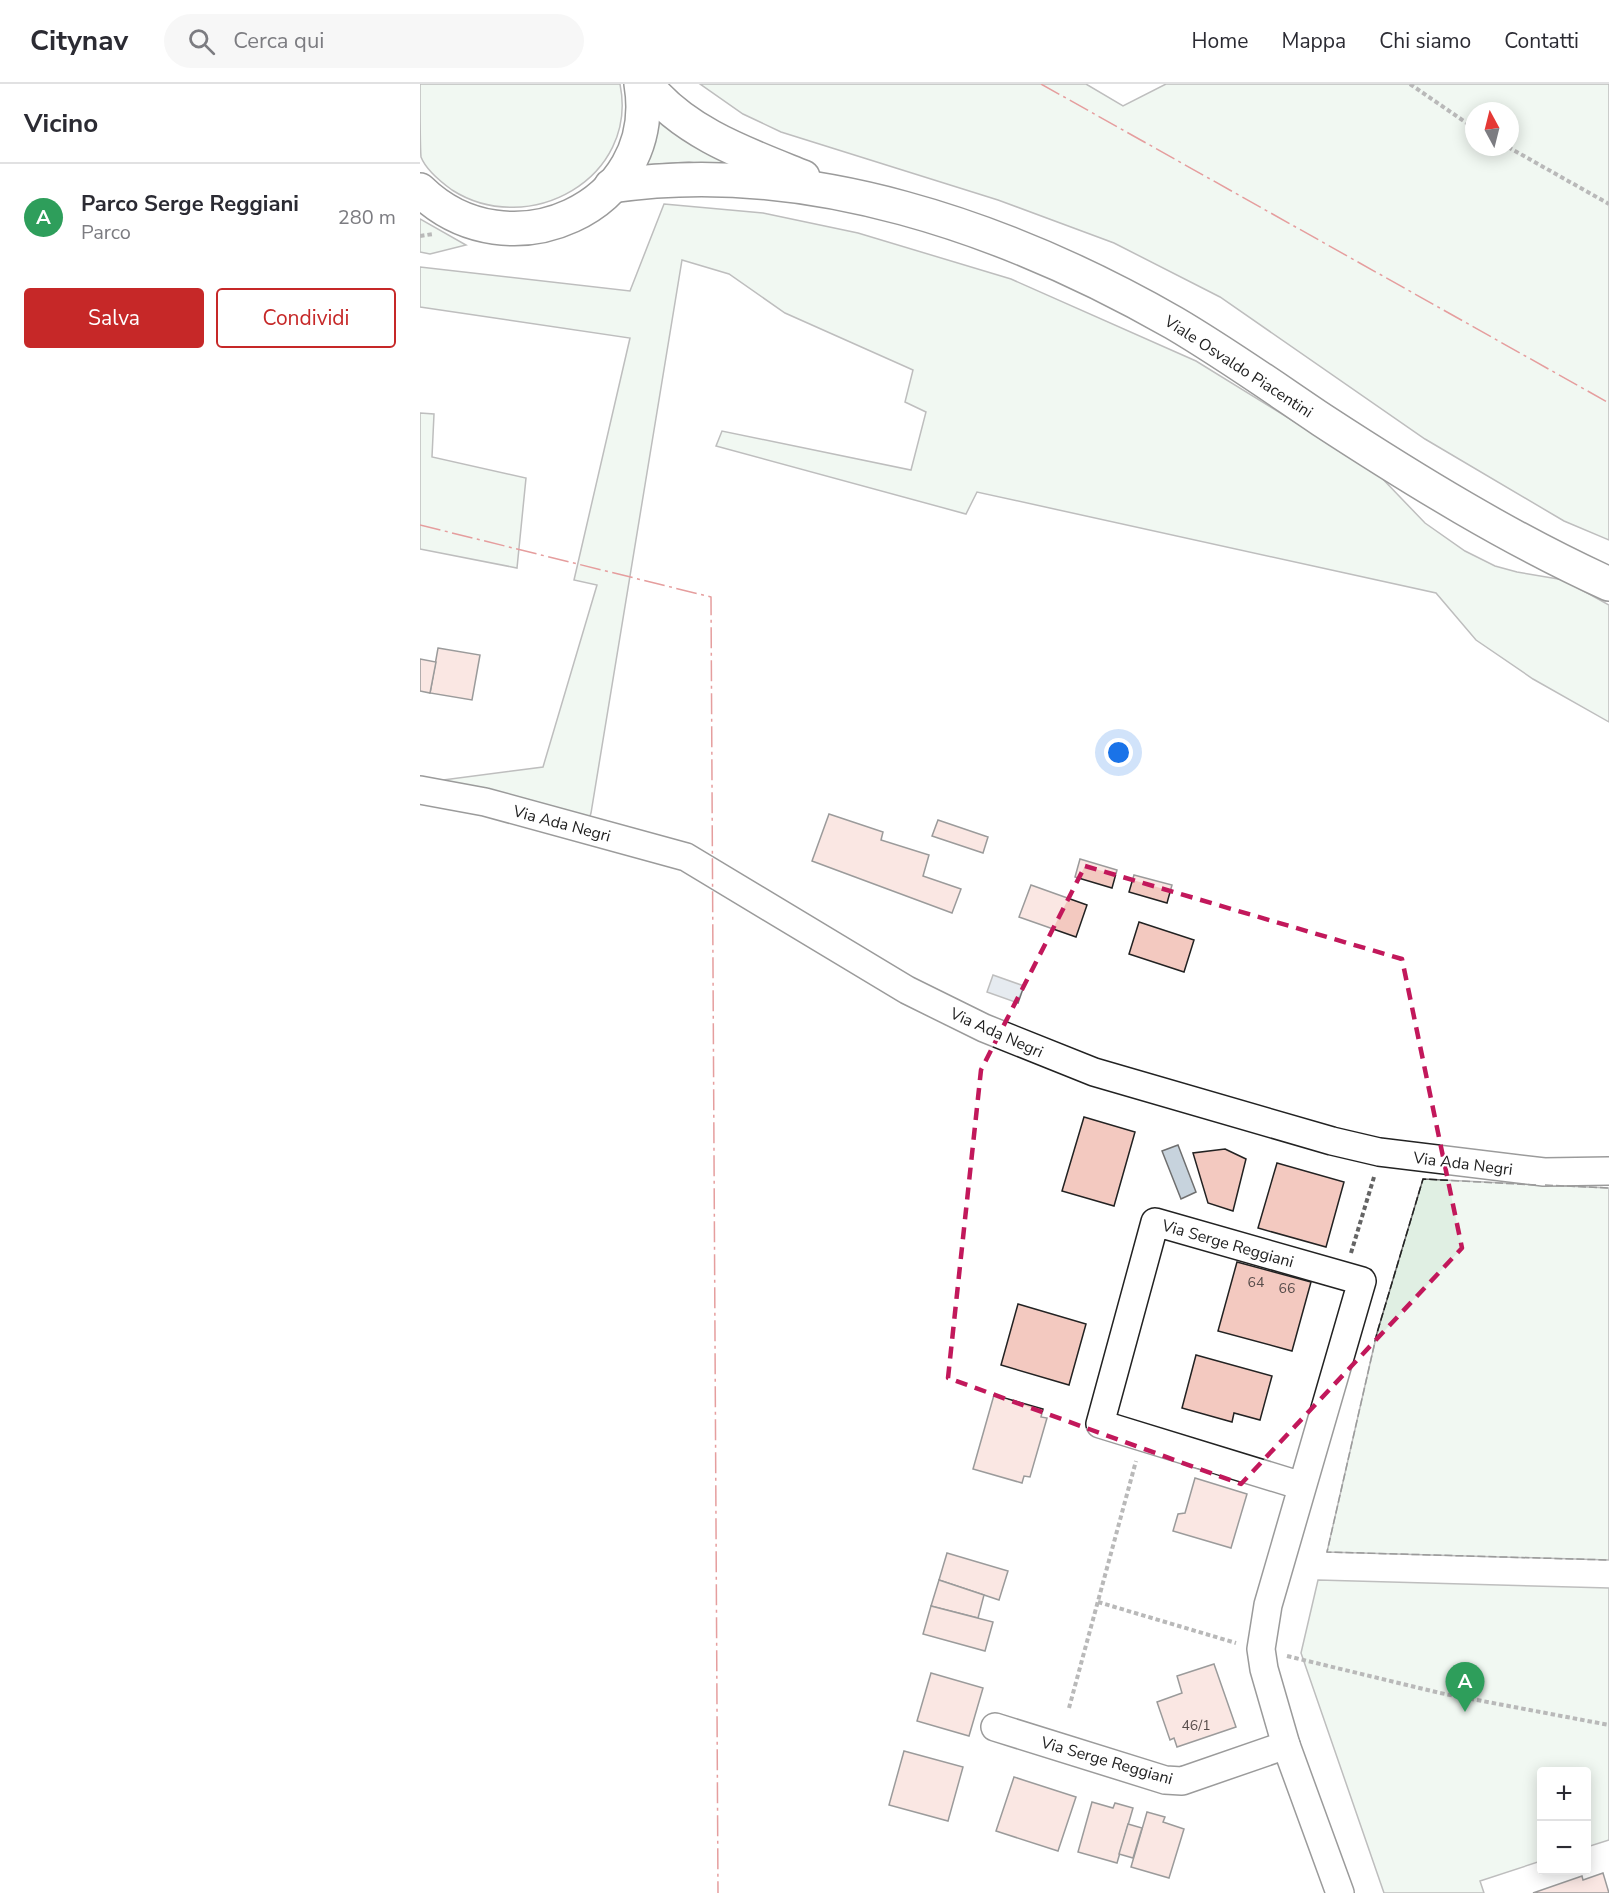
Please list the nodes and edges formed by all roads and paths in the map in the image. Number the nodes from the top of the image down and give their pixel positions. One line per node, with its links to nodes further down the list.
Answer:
1 (641, 84): 6 (main road)
2 (646, 84): 8 (main road, Viale Osvaldo Piacentini)
3 (1410, 84): 4 (path)
4 (1465, 122)
5 (1519, 153): 9 (path)
6 (611, 186): 7 (main road); 8 (main road, Viale Osvaldo Piacentini)
7 (420, 190)
8 (847, 195): 10 (main road, Viale Osvaldo Piacentini)
9 (1609, 204)
10 (1609, 584)
11 (420, 790): 12 (street, Via Ada Negri)
12 (1379, 1152): 13 (street, Via Ada Negri); 14 (path)
13 (1609, 1171)
14 (1344, 1276): 15 (street, Via Serge Reggiani); 16 (street)
15 (1142, 1437): 16 (street, Via Serge Reggiani); 17 (path)
16 (1302, 1485): 18 (street)
17 (1098, 1602): 18 (path); 19 (path)
18 (1261, 1649): 20 (path); 22 (street)
19 (1069, 1708)
20 (1609, 1725)
21 (995, 1727): 22 (street, Via Serge Reggiani)
22 (1287, 1745): 23 (street)
23 (1340, 1893)

